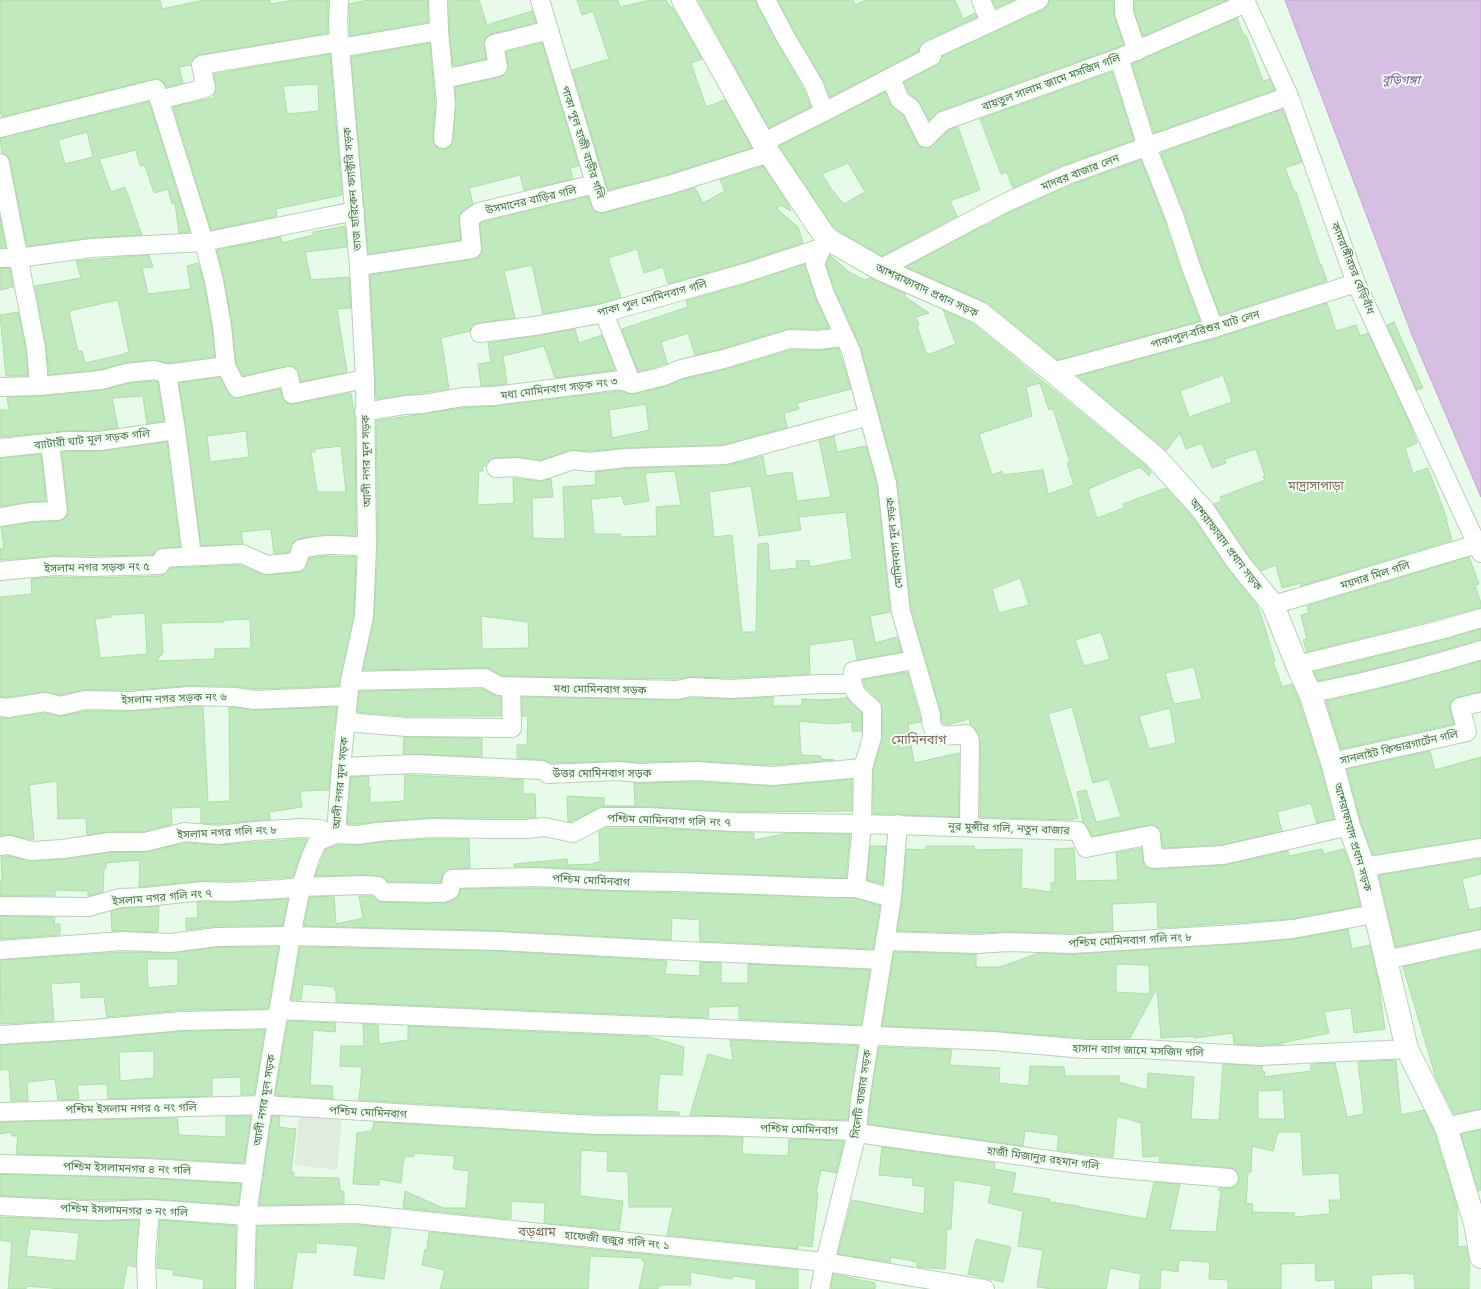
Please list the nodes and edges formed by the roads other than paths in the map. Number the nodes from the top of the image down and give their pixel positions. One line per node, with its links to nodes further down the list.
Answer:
1 (339, 0): 13 (street, তাজ হারিকেন ফ্যাক্টরি সড়ক)
2 (438, 0): 11 (street)
3 (540, 0): 12 (street, পাকা পুল হাজী বাড়ীর গলি)
4 (766, 0): 20 (street)
5 (981, 0): 10 (street)
6 (1039, 0): 10 (street)
7 (1124, 0): 14 (street)
8 (685, 1): 23 (street, আশরাফাবাদ প্রধান সড়ক)
9 (1246, 2): 14 (street, বায়তুল সালাম জামে মসজিদ গলি); 18 (street, কামরাঙ্গীরচর বেড়িবাঁধ)
10 (990, 22): 16 (street)
11 (438, 30): 13 (street); 17 (street)
12 (549, 30): 17 (street); 26 (street, পাকা পুল হাজী বাড়ীর গলি)
13 (340, 45): 19 (street); 27 (street, তাজ হারিকেন ফ্যাক্টরি সড়ক)
14 (1137, 51): 15 (street, বায়তুল সালাম জামে মসজিদ গলি)
15 (1119, 58): 16 (street, বায়তুল সালাম জামে মসজিদ গলি); 24 (street)
16 (891, 78): 20 (street)
17 (444, 79): 22 (street)
18 (1289, 96): 24 (street, মাদবর বাজার লেন); 34 (street, কামরাঙ্গীরচর বেড়িবাঁধ)
19 (159, 100): 21 (street); 28 (street)
20 (824, 112): 23 (street)
21 (0, 128)
22 (442, 139)
23 (766, 147): 26 (street, পাকা পুল হাজী বাড়ীর গলি); 29 (street, আশরাফাবাদ প্রধান সড়ক)
24 (1147, 147): 33 (street, মাদবর বাজার লেন); 36 (street)
25 (0, 163): 31 (street)
26 (595, 184): 32 (street, উসমানের বাড়ির গলি)
27 (354, 211): 28 (street); 32 (street, তাজ হারিকেন ফ্যাক্টরি সড়ক)
28 (204, 242): 31 (street); 39 (street)
29 (824, 243): 33 (street, আশরাফাবাদ প্রধান সড়ক); 35 (street, পাকা পুল মোমিনবাগ গলি); 38 (street, মোমিনবাগ মূল সড়ক)
30 (0, 258): 31 (street)
31 (18, 258): 44 (street)
32 (359, 266): 42 (street, তাজ হারিকেন ফ্যাক্টরি সড়ক)
33 (880, 269): 40 (street, আশরাফাবাদ প্রধান সড়ক)
34 (1356, 283): 36 (street, পাকাপুল-বরিশুর ঘাট লেন); 54 (street, কামরাঙ্গীরচর বেড়িবাঁধ)
35 (604, 313): 37 (street, পাকা পুল মোমিনবাগ গলি); 43 (street)
36 (1214, 328): 40 (street, পাকাপুল-বরিশুর ঘাট লেন)
37 (480, 334)
38 (844, 337): 43 (street, মধ্য মোমিনবাগ সড়ক নং ৩); 47 (street, মোমিনবাগ মূল সড়ক)
39 (226, 366): 41 (street); 42 (street)
40 (1052, 372): 57 (street, আশরাফাবাদ প্রধান সড়ক)
41 (167, 374): 44 (street); 48 (street)
42 (365, 379): 46 (street, আলী নগর মূল সড়ক)
43 (632, 384): 46 (street, মধ্য মোমিনবাগ সড়ক নং ৩)
44 (39, 386): 45 (street)
45 (0, 387)
46 (364, 412): 53 (street, আলী নগর মূল সড়ক)
47 (869, 416): 51 (street); 60 (street, মোমিনবাগ মূল সড়ক)
48 (176, 430): 49 (street, ব্যাটারী ঘাট মূল সড়ক গলি); 55 (street)
49 (50, 443): 50 (street, ব্যাটারী ঘাট মূল সড়ক গলি); 52 (street)
50 (0, 448)
51 (496, 468)
52 (0, 517)
53 (368, 547): 55 (street, ইসলাম নগর সড়ক নং ৫); 64 (street, আলী নগর মূল সড়ক)
54 (1479, 549): 57 (street, ময়দার মিল গলি)
55 (192, 556): 56 (street, ইসলাম নগর সড়ক নং ৫)
56 (0, 571)
57 (1273, 605): 61 (street, আশরাফাবাদ প্রধান সড়ক)
58 (1481, 618): 61 (street)
59 (1481, 650): 65 (street)
60 (914, 660): 62 (street); 75 (street, মোমিনবাগ মূল সড়ক)
61 (1297, 665): 65 (street, আশরাফাবাদ প্রধান সড়ক)
62 (851, 684): 63 (street, মধ্য মোমিনবাগ সড়ক); 71 (street)
63 (511, 687): 64 (street, মধ্য মোমিনবাগ সড়ক); 68 (street)
64 (349, 689): 67 (street, ইসলাম নগর সড়ক নং ৬); 68 (street, আলী নগর মূল সড়ক)
65 (1310, 693): 69 (street, আশরাফাবাদ প্রধান সড়ক)
66 (1481, 702): 69 (street, সানলাইট কিন্ডারগার্টেন গলি)
67 (0, 707)
68 (346, 722): 70 (street, আলী নগর মূল সড়ক)
69 (1332, 762): 74 (street, আশরাফাবাদ প্রধান সড়ক)
70 (341, 767): 71 (street, উত্তর মোমিনবাগ সড়ক); 76 (street, আলী নগর মূল সড়ক)
71 (863, 768): 72 (street)
72 (862, 824): 73 (street, নূর মুন্সীর গলি, নতুন বাজার); 76 (street, পশ্চিম মোমিনবাগ গলি নং ৭); 81 (street)
73 (898, 824): 75 (street, নূর মুন্সীর গলি, নতুন বাজার); 82 (street)
74 (1349, 826): 75 (street, নূর মুন্সীর গলি, নতুন বাজার); 79 (street, আশরাফাবাদ প্রধান সড়ক)
75 (969, 827)
76 (336, 834): 77 (street, ইসলাম নগর গলি নং ৮); 80 (street, আলী নগর মূল সড়ক)
77 (0, 846)
78 (1481, 848): 79 (street)
79 (1364, 867): 84 (street, আশরাফাবাদ প্রধান সড়ক)
80 (301, 887): 81 (street, পশ্চিম মোমিনবাগ); 83 (street, ইসলাম নগর গলি নং ৭); 85 (street, আলী নগর মূল সড়ক)
81 (856, 888): 82 (street, পশ্চিম মোমিনবাগ)
82 (892, 898): 87 (street, সিলেটি বাজার সড়ক)
83 (0, 906)
84 (1374, 914): 87 (street, পশ্চিম মোমিনবাগ গলি নং ৮); 90 (street, আশরাফাবাদ প্রধান সড়ক)
85 (291, 936): 88 (street); 89 (street); 91 (street, আলী নগর মূল সড়ক)
86 (1481, 939): 90 (street)
87 (885, 941): 89 (street, সিলেটি বাজার সড়ক)
88 (0, 950)
89 (882, 960): 93 (street, সিলেটি বাজার সড়ক)
90 (1386, 960): 94 (street, আশরাফাবাদ প্রধান সড়ক)
91 (278, 1014): 92 (street); 93 (street); 95 (street, আলী নগর মূল সড়ক)
92 (0, 1035)
93 (869, 1036): 94 (street, হাসান ব্যাগ জামে মসজিদ গলি); 99 (street, সিলেটি বাজার সড়ক)
94 (1407, 1049): 98 (street, আশরাফাবাদ প্রধান সড়ক)
95 (263, 1105): 96 (street, পশ্চিম ইসলাম নগর ৫ নং গলি); 99 (street, পশ্চিম মোমিনবাগ); 101 (street, আলী নগর মূল সড়ক)
96 (0, 1112)
97 (1481, 1119): 98 (street)
98 (1446, 1127): 106 (street, আশরাফাবাদ প্রধান সড়ক)
99 (857, 1132): 102 (street, হাজী মিজানুর রহমান গলি); 108 (street, সিলেটি বাজার সড়ক)
100 (0, 1164): 101 (street, পশ্চিম ইসলামনগর ৪ নং গলি)
101 (253, 1174): 105 (street, আলী নগর মূল সড়ক)
102 (1229, 1178)
103 (0, 1206): 104 (street, পশ্চিম ইসলামনগর ৩ নং গলি)
104 (150, 1209): 105 (street, পশ্চিম ইসলামনগর ৩ নং গলি); 109 (street)
105 (248, 1216): 108 (street, হাফেজী হুজুর গলি নং ১); 110 (street, আলী নগর মূল সড়ক)
106 (1478, 1222): 107 (street, আশরাফাবাদ প্রধান সড়ক)
107 (1481, 1257)
108 (825, 1262): 111 (street, সিলেটি বাজার সড়ক); 112 (street, হাফেজী হুজুর গলি নং ১)
109 (147, 1289)
110 (245, 1289)
111 (820, 1289)
112 (985, 1289)

